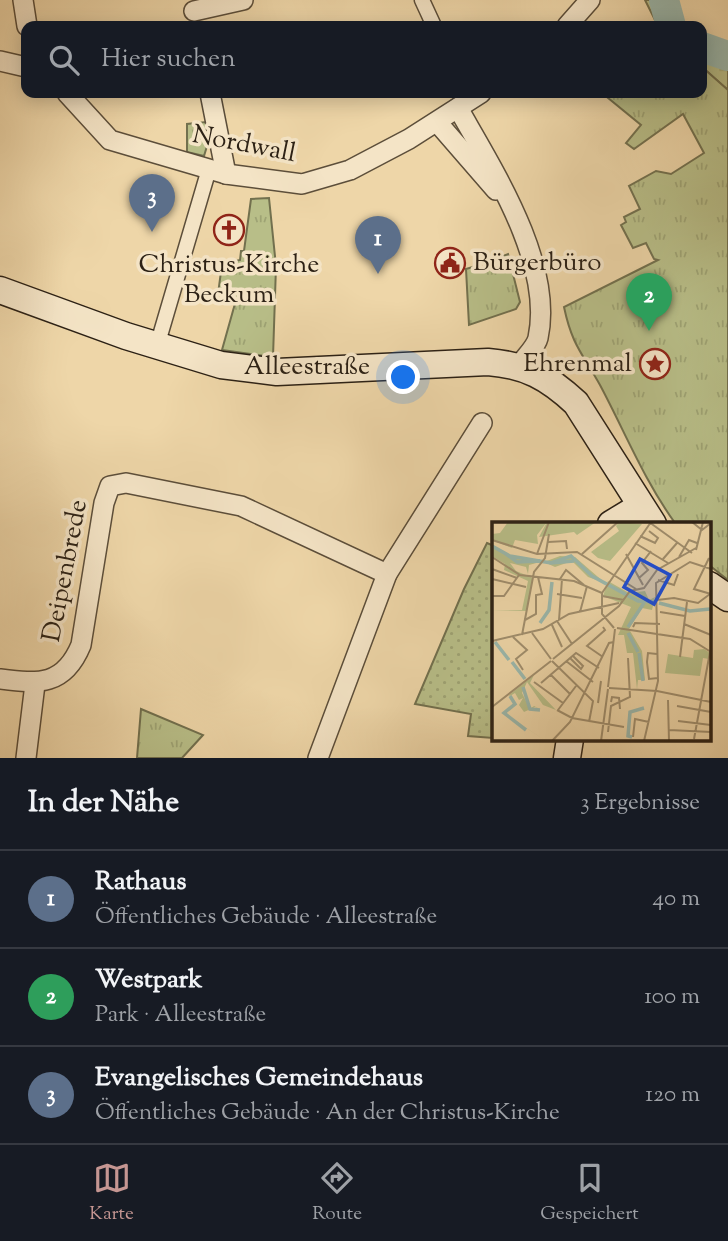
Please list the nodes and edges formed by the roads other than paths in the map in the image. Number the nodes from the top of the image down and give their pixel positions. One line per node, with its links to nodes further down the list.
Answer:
1 (23, 0): 6 (street)
2 (243, 0): 5 (street)
3 (422, 0): 7 (street)
4 (590, 0): 8 (street)
5 (194, 12)
6 (26, 21)
7 (432, 21)
8 (571, 21)
9 (0, 61): 10 (street)
10 (21, 66)
11 (72, 98): 15 (street, Nordwall)
12 (210, 98): 15 (street)
13 (460, 100): 14 (street, Nordwall); 16 (street)
14 (437, 122): 15 (street, Nordwall); 16 (street)
15 (217, 171): 18 (street)
16 (513, 211): 19 (street)
17 (0, 290): 18 (main road, Alleestraße)
18 (157, 346): 19 (main road, Alleestraße)
19 (520, 365): 21 (main road, Alleestraße)
20 (482, 423): 23 (street)
21 (646, 515): 22 (main road)
22 (615, 522)
23 (387, 574): 27 (street, Deipenbrede); 30 (street)
24 (710, 586): 25 (main road)
25 (728, 598)
26 (0, 679): 27 (street)
27 (35, 684): 29 (street)
28 (569, 740): 31 (main road)
29 (26, 758)
30 (318, 758)
31 (568, 758)

